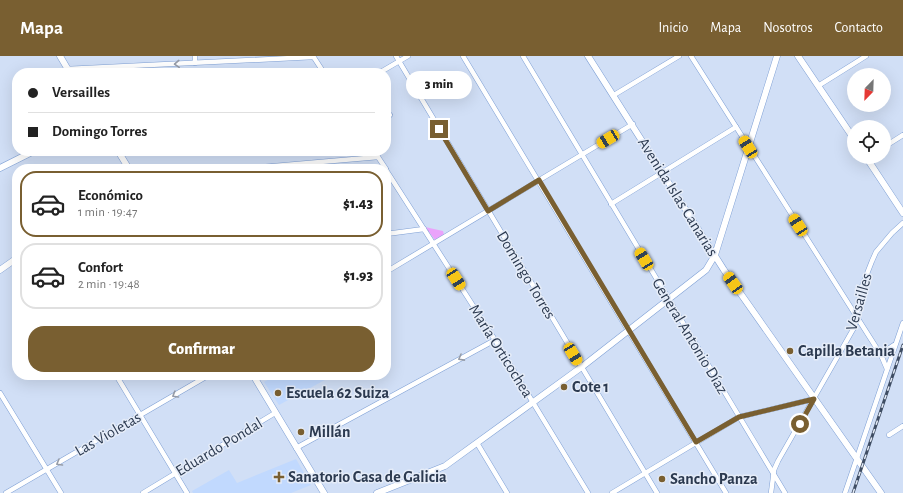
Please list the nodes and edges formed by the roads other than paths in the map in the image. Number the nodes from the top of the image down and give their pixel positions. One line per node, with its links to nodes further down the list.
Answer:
1 (60, 56): 16 (street)
2 (194, 56): 15 (street)
3 (313, 56): 15 (street); 18 (street)
4 (396, 56): 14 (street, Domingo Torres)
5 (408, 56): 14 (street)
6 (463, 56): 37 (street)
7 (523, 56): 28 (street, General Antonio Díaz)
8 (588, 56): 21 (street, Avenida Islas Canarias)
9 (679, 56): 21 (street)
10 (691, 56): 23 (street)
11 (777, 56): 27 (street)
12 (798, 56): 20 (street)
13 (866, 56): 20 (street)
14 (399, 61): 19 (street); 39 (street, Domingo Torres)
15 (195, 63): 17 (street, one-way to 17)
16 (67, 68)
17 (116, 68)
18 (321, 68)
19 (387, 68)
20 (818, 86): 24 (street)
21 (614, 95): 22 (street, Avenida Islas Canarias)
22 (633, 124): 28 (street); 35 (street, Avenida Islas Canarias)
23 (736, 127): 27 (street); 35 (street)
24 (847, 129)
25 (903, 135): 26 (street)
26 (891, 143)
27 (748, 147): 45 (street); 50 (street)
28 (582, 154): 37 (street); 38 (street, General Antonio Díaz)
29 (24, 156): 34 (street)
30 (378, 157): 31 (street); 32 (street, María Orticochea)
31 (298, 164)
32 (383, 164)
33 (872, 164): 40 (street)
34 (0, 168)
35 (662, 172): 38 (street); 45 (street, Avenida Islas Canarias)
36 (391, 177): 42 (street, María Orticochea)
37 (539, 180): 39 (street); 52 (street)
38 (611, 204): 49 (street, General Antonio Díaz)
39 (488, 211): 44 (street); 56 (street, Domingo Torres)
40 (903, 213)
41 (903, 223): 50 (street, Versailles)
42 (424, 229): 43 (street); 44 (street, María Orticochea)
43 (391, 233)
44 (434, 244): 47 (street); 53 (street, María Orticochea)
45 (715, 255): 49 (street); 62 (street, Avenida Islas Canarias)
46 (12, 262): 48 (street)
47 (391, 269)
48 (0, 270)
49 (669, 300): 52 (street); 66 (street, General Antonio Díaz)
50 (856, 317): 55 (street); 62 (street, Versailles)
51 (903, 323): 54 (street)
52 (628, 331): 56 (street); 69 (street)
53 (495, 340): 63 (street, María Orticochea); 71 (street, one-way to 71)
54 (896, 344): 55 (street); 57 (street)
55 (878, 350): 57 (street)
56 (581, 367): 63 (street); 75 (street, Domingo Torres)
57 (888, 369): 72 (street)
58 (119, 380): 65 (street)
59 (200, 380): 65 (street, Las Violetas, one-way to 65)
60 (256, 380): 64 (street)
61 (0, 393): 73 (street)
62 (814, 399): 66 (street); 72 (street, Avenida Islas Canarias); 76 (street, Versailles)
63 (533, 402): 70 (street); 85 (street, María Orticochea)
64 (275, 413): 71 (street); 74 (street, Eduardo Pondal)
65 (141, 415): 73 (street, Las Violetas, one-way to 73); 74 (street)
66 (739, 417): 69 (street); 76 (street, General Antonio Díaz)
67 (903, 426): 68 (street)
68 (889, 435)
69 (696, 442): 75 (street); 88 (street)
70 (477, 444): 77 (street); 84 (street)
71 (296, 448): 82 (street)
72 (856, 459): 91 (street); 92 (street, Avenida Islas Canarias)
73 (47, 470): 78 (street, Las Violetas); 79 (street)
74 (177, 472): 80 (street, Eduardo Pondal); 81 (street)
75 (645, 473): 86 (street); 87 (street, Domingo Torres)
76 (773, 475): 89 (street, Versailles); 90 (street, General Antonio Díaz)
77 (385, 492): 83 (street)
78 (6, 493)
79 (61, 493)
80 (143, 493)
81 (188, 493)
82 (324, 493)
83 (377, 493)
84 (507, 493)
85 (588, 493)
86 (612, 493)
87 (657, 493)
88 (726, 493)
89 (771, 493)
90 (785, 493)
91 (845, 493)
92 (881, 493)

